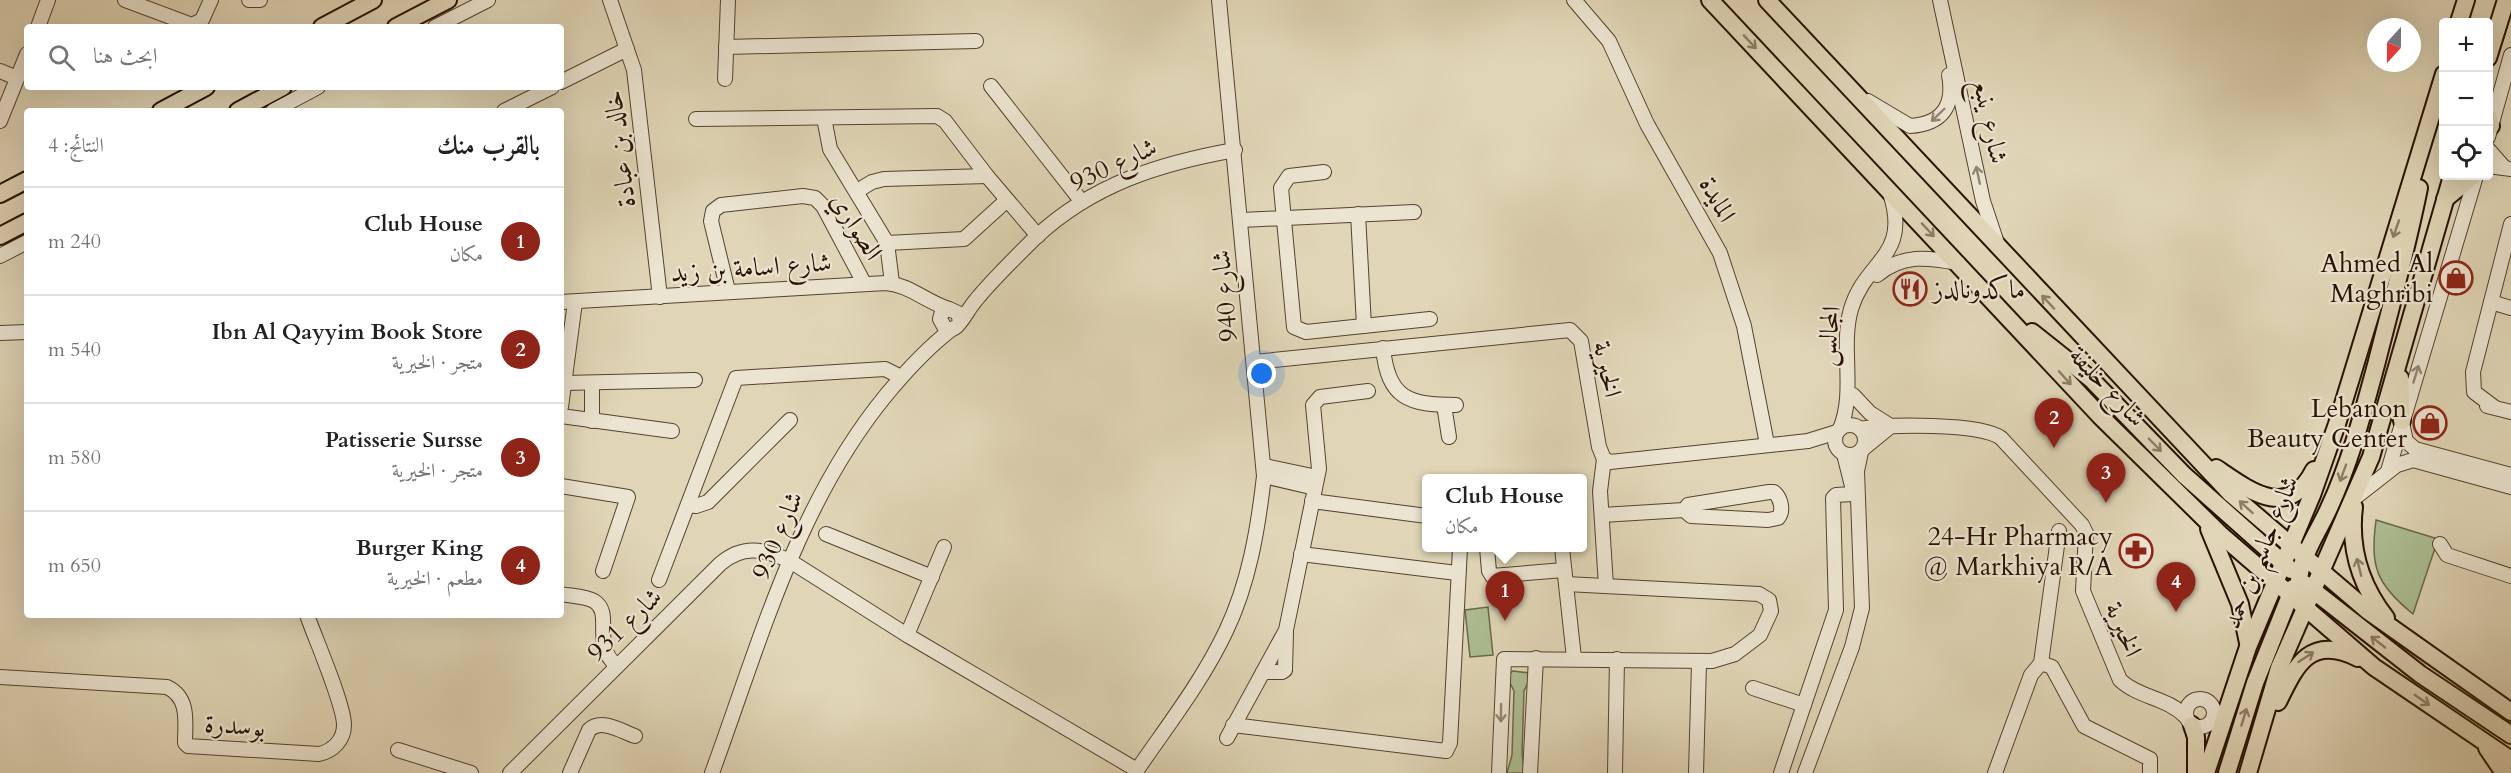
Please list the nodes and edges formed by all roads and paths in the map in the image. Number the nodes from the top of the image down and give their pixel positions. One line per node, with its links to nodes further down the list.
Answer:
1 (48, 0): 20 (street)
2 (125, 0): 21 (street)
3 (211, 0): 22 (street)
4 (249, 0): 5 (street)
5 (260, 0)
6 (373, 0): 23 (main road)
7 (448, 0): 24 (main road)
8 (488, 0): 25 (street)
9 (610, 0): 30 (street, خالد بن عبادة)
10 (728, 0): 28 (street)
11 (1219, 0): 53 (street, شارع 940)
12 (1574, 0): 113 (street, المايدة)
13 (1710, 0): 60 (main road, شارع خليفة, one-way to 60)
14 (1767, 0): 42 (main road, شارع خليفة)
15 (1933, 0): 29 (street, شارع ينبع)
16 (1940, 0): 29 (street, شارع ينبع)
17 (2466, 0): 19 (main road)
18 (2506, 0): 27 (main road)
19 (2460, 18)
20 (39, 24)
21 (189, 24)
22 (194, 24)
23 (328, 24)
24 (402, 24)
25 (441, 24)
26 (976, 41): 28 (street)
27 (2493, 42)
28 (726, 47): 35 (street)
29 (1947, 48): 42 (street, شارع ينبع, one-way to 42); 76 (street, شارع ينبع, one-way to 29)
30 (627, 49): 36 (street); 82 (street, خالد بن عبادة)
31 (2511, 55): 49 (street)
32 (24, 61): 34 (street)
33 (0, 72): 34 (street)
34 (17, 78): 52 (street)
35 (725, 79)
36 (564, 80)
37 (991, 86): 65 (street)
38 (200, 90): 45 (main road)
39 (277, 90): 46 (main road)
40 (312, 90): 47 (street)
41 (546, 90): 48 (street)
42 (1852, 90): 76 (main road, شارع خليفة)
43 (2439, 90): 44 (main road, شارع جاسم بن حمد)
44 (2438, 93): 106 (main road, شارع جاسم بن حمد, one-way to 106); 142 (main road, one-way to 142)
45 (167, 108)
46 (244, 108)
47 (279, 108)
48 (510, 108)
49 (2493, 113)
50 (824, 118): 51 (street); 55 (street); 61 (street)
51 (696, 119)
52 (0, 120)
53 (1235, 150): 65 (street, شارع 930); 69 (street, شارع 940)
54 (1324, 172): 68 (street)
55 (987, 176): 61 (street); 64 (street)
56 (2451, 180): 63 (main road)
57 (2469, 180): 63 (main road)
58 (2473, 180): 105 (street, one-way to 58)
59 (24, 182): 62 (main road)
60 (1889, 188): 78 (main road, شارع خليفة, one-way to 78); 109 (street, المجالس)
61 (857, 191): 74 (street)
62 (0, 194)
63 (2444, 199): 92 (main road)
64 (1007, 200): 73 (street); 74 (street)
65 (1082, 202): 73 (street, شارع 930)
66 (1414, 212): 67 (street)
67 (1358, 214): 68 (street); 89 (street)
68 (1283, 217): 69 (street); 89 (street)
69 (1242, 220): 94 (street, شارع 940)
70 (24, 224): 72 (main road)
71 (2511, 224): 84 (street)
72 (0, 236)
73 (1038, 236): 86 (street, شارع 930)
74 (887, 243): 80 (street)
75 (24, 244): 77 (street)
76 (2000, 251): 116 (main road, شارع خليفة, one-way to 76)
77 (0, 256)
78 (1958, 262): 88 (main road, شارع خليفة); 100 (street, المجالس)
79 (864, 283): 80 (street, شارع اسامة بن زيد); 81 (street, شارع اسامة بن زيد); 81 (street, الصواري)
80 (892, 283): 86 (street, شارع اسامة بن زيد)
81 (728, 291): 82 (street, شارع اسامة بن زيد)
82 (660, 297): 83 (street, شارع اسامة بن زيد)
83 (568, 302): 97 (street, شارع اسامة بن زيد)
84 (2491, 302): 85 (street); 101 (street)
85 (2511, 308)
86 (949, 319): 95 (street, شارع 930)
87 (1430, 319): 89 (street)
88 (2011, 319): 130 (main road, شارع خليفة, one-way to 130); 142 (main road, one-way to 142)
89 (1364, 326)
90 (24, 332): 91 (street)
91 (0, 333)
92 (2403, 344): 105 (main road); 125 (main road)
93 (1383, 348): 94 (street, الخيرية); 111 (street); 117 (street, الخيرية)
94 (1254, 362): 118 (street, شارع 940)
95 (901, 377): 126 (street); 140 (street, شارع 930)
96 (695, 380): 98 (street)
97 (564, 383): 98 (street)
98 (592, 383): 104 (street)
99 (1368, 391): 123 (street)
100 (1853, 395): 107 (street); 108 (street, المجالس)
101 (2511, 412)
102 (564, 417): 104 (street)
103 (790, 420): 126 (street)
104 (592, 421): 110 (street)
105 (2402, 422): 119 (street); 120 (street)
106 (2337, 424): 116 (main road); 134 (main road, شارع جاسم بن حمد)
107 (1891, 426): 108 (street, الخيرية); 114 (street); 171 (street, الخيرية)
108 (1859, 428): 109 (street); 114 (street)
109 (1839, 430): 112 (street); 115 (street)
110 (672, 431)
111 (1449, 437)
112 (1808, 441): 113 (street); 115 (street)
113 (1767, 444): 117 (street)
114 (1862, 450): 115 (street); 168 (street)
115 (1841, 451): 124 (street)
116 (2190, 451): 134 (main road, شارع خليفة, one-way to 116)
117 (1604, 459): 129 (street)
118 (1264, 471): 123 (street); 178 (street, شارع 940)
119 (2388, 471): 122 (street); 125 (street)
120 (2511, 476)
121 (564, 486): 141 (street)
122 (2511, 487)
123 (1315, 489): 128 (street); 139 (street)
124 (1852, 494): 168 (street); 169 (street)
125 (2356, 497): 144 (main road); 157 (main road, one-way to 125)
126 (688, 505): 148 (street)
127 (1684, 510): 127 (street); 129 (street)
128 (1422, 515)
129 (1602, 515): 150 (street)
130 (2204, 519): 149 (main road, شارع خليفة); 158 (main road)
131 (2060, 531): 163 (street)
132 (826, 534): 146 (street)
133 (2440, 544): 145 (street)
134 (2290, 546): 142 (main road)
135 (944, 547): 146 (street)
136 (1460, 552): 143 (street)
137 (1487, 552): 147 (street)
138 (1562, 552): 147 (street)
139 (1301, 554): 143 (street); 143 (street)
140 (790, 561): 156 (street, شارع 931); 164 (street, شارع 931); 182 (street, شارع 930)
141 (603, 571)
142 (2295, 571): 144 (main road); 149 (main road, شارع جاسم بن حمد); 151 (main road); 153 (main road); 154 (main road)
143 (1457, 573)
144 (2321, 573): 151 (main road); 157 (main road)
145 (2511, 576)
146 (932, 577): 156 (street)
147 (1565, 577): 150 (street); 160 (street)
148 (658, 580)
149 (2274, 583): 153 (main road, شارع خليفة); 158 (main road, شارع جاسم بن حمد)
150 (1606, 586): 162 (street)
151 (2313, 590): 154 (main road); 173 (main road, one-way to 151)
152 (564, 595): 164 (street)
153 (2290, 597): 154 (main road, شارع خليفة); 193 (main road, one-way to 153)
154 (2305, 609): 165 (main road, شارع خليفة); 172 (main road)
155 (308, 618): 166 (street, بوسدرة)
156 (907, 635): 178 (street, شارع 931)
157 (2399, 635): 170 (main road)
158 (2248, 647): 192 (main road, شارع جاسم بن حمد)
159 (1536, 658): 160 (street); 183 (street, one-way to 183); 184 (street)
160 (1574, 658): 161 (street)
161 (1617, 659): 162 (street); 185 (street)
162 (1699, 663): 186 (street)
163 (2041, 663): 189 (street); 190 (street)
164 (616, 665): 180 (street, شارع 931)
165 (2374, 667): 172 (main road, one-way to 165); 175 (main road, شارع خليفة, one-way to 175)
166 (0, 677)
167 (1753, 688): 169 (street)
168 (1831, 700): 188 (street)
169 (1804, 705): 187 (street)
170 (2511, 712)
171 (2189, 715): 191 (main road)
172 (2263, 722): 194 (main road)
173 (2511, 735)
174 (635, 736): 181 (street)
175 (2483, 742): 177 (main road, شارع خليفة); 195 (main road)
176 (398, 750): 179 (street)
177 (2511, 759)
178 (1136, 772)
179 (471, 773)
180 (510, 773)
181 (570, 773)
182 (712, 773)
183 (1500, 773)
184 (1530, 773)
185 (1615, 773)
186 (1696, 773)
187 (1780, 773)
188 (1805, 773)
189 (1995, 773)
190 (2150, 773)
191 (2196, 773)
192 (2206, 773)
193 (2227, 773)
194 (2248, 773)
195 (2504, 773)

